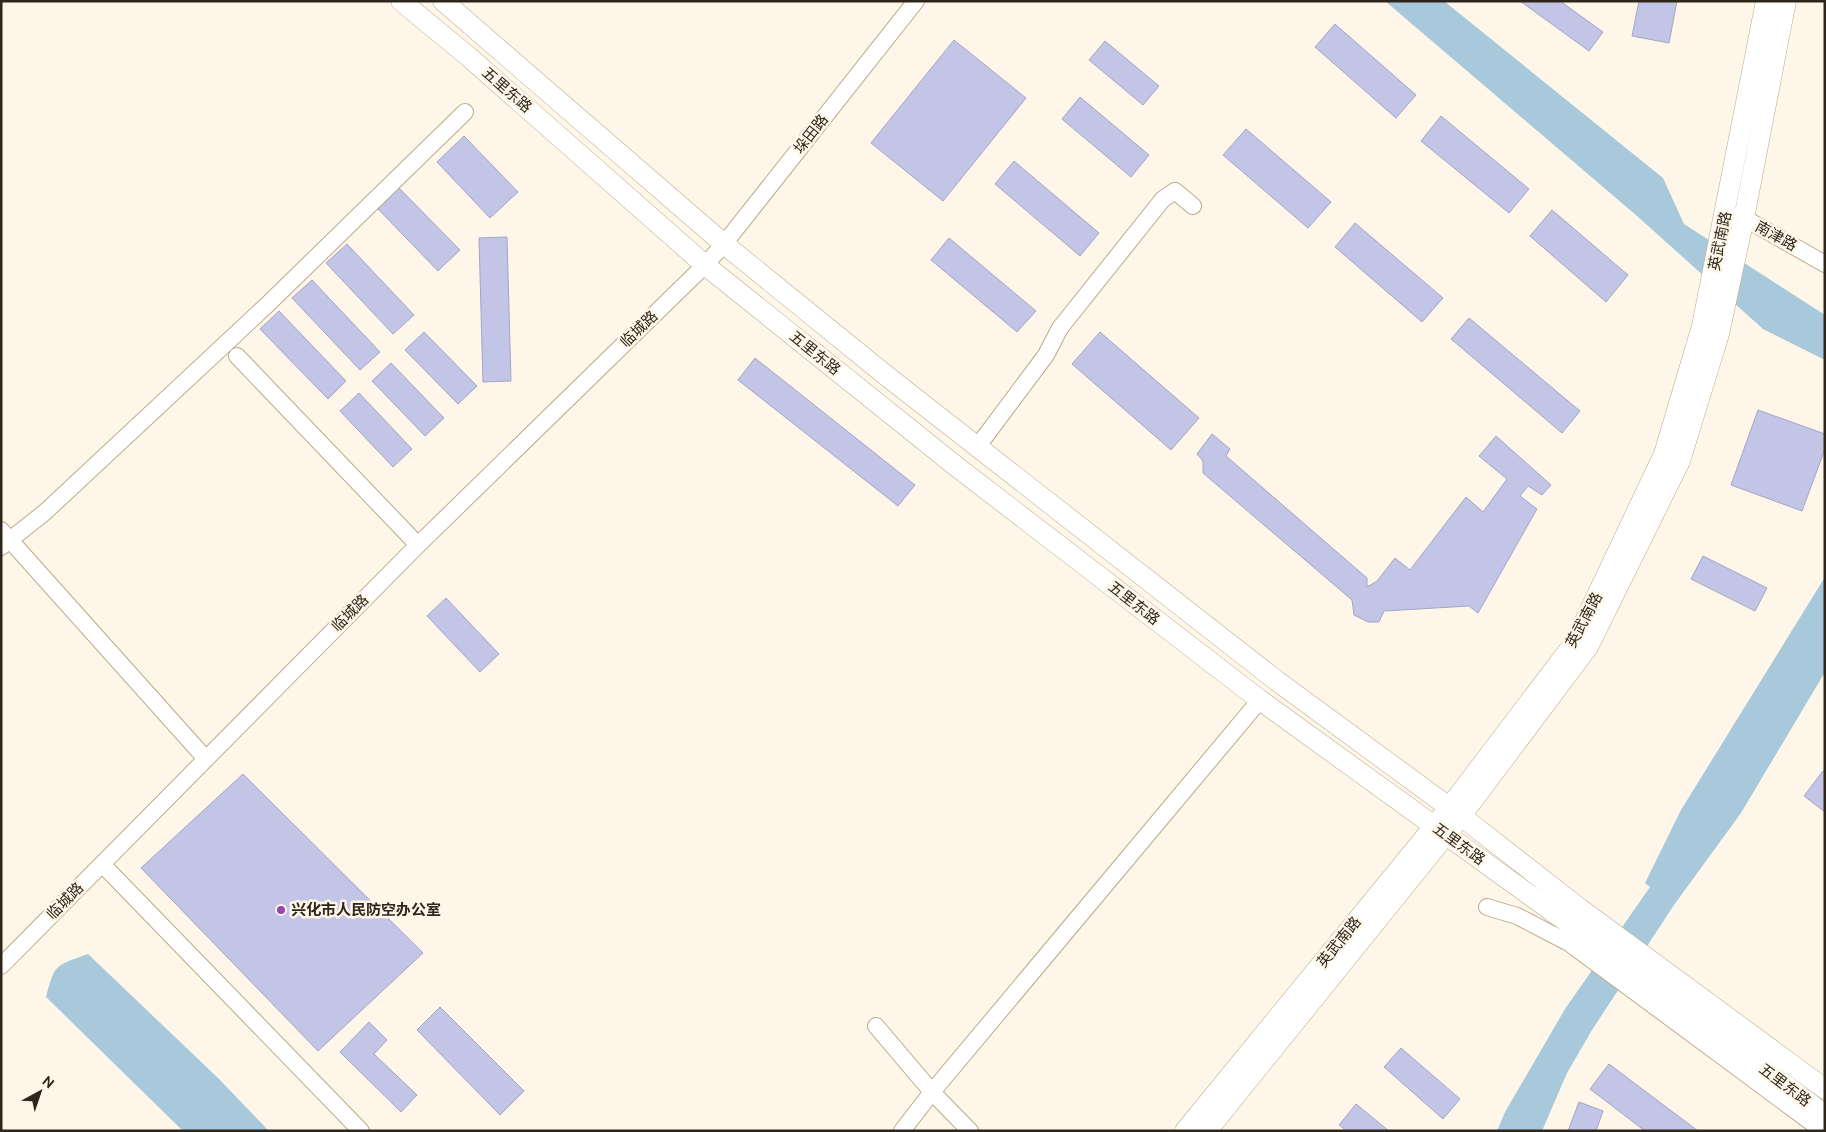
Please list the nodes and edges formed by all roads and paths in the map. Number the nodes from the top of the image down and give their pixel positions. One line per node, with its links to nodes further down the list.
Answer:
1 (401, 1): 11 (main road, 五里东路)
2 (443, 1): 9 (main road, 五里东路)
3 (916, 1): 9 (street, 垛田路)
4 (1766, 1): 8 (main road, 英武南路)
5 (1786, 1): 8 (main road, 英武南路)
6 (465, 112): 14 (street)
7 (1193, 206): 13 (street)
8 (1735, 216): 10 (street, 南津路); 18 (main road, 英武南路)
9 (724, 244): 11 (street, 垛田路); 13 (main road, 五里东路)
10 (1825, 264)
11 (705, 265): 15 (street, 临城路); 16 (main road, 五里东路)
12 (237, 356): 15 (street)
13 (978, 446): 18 (main road, 五里东路)
14 (5, 539): 17 (street)
15 (418, 545): 17 (street, 临城路)
16 (1260, 700): 19 (main road, 五里东路); 27 (street)
17 (206, 759): 20 (street, 临城路)
18 (1455, 812): 19 (main road, 英武南路); 22 (main road, 五里东路)
19 (1440, 830): 22 (main road, 五里东路); 32 (main road, 英武南路); 33 (main road, 英武南路)
20 (102, 864): 23 (street, 临城路); 29 (street)
21 (1487, 907): 24 (street)
22 (1572, 914): 24 (main road, 五里东路)
23 (1, 966)
24 (1647, 980): 26 (main road, 五里东路); 28 (main road, 五里东路); 34 (street)
25 (876, 1026): 27 (street)
26 (1825, 1089)
27 (932, 1092): 30 (street); 31 (street)
28 (1825, 1115)
29 (361, 1131)
30 (902, 1131)
31 (970, 1131)
32 (1185, 1131)
33 (1207, 1131)
34 (1823, 1131)

